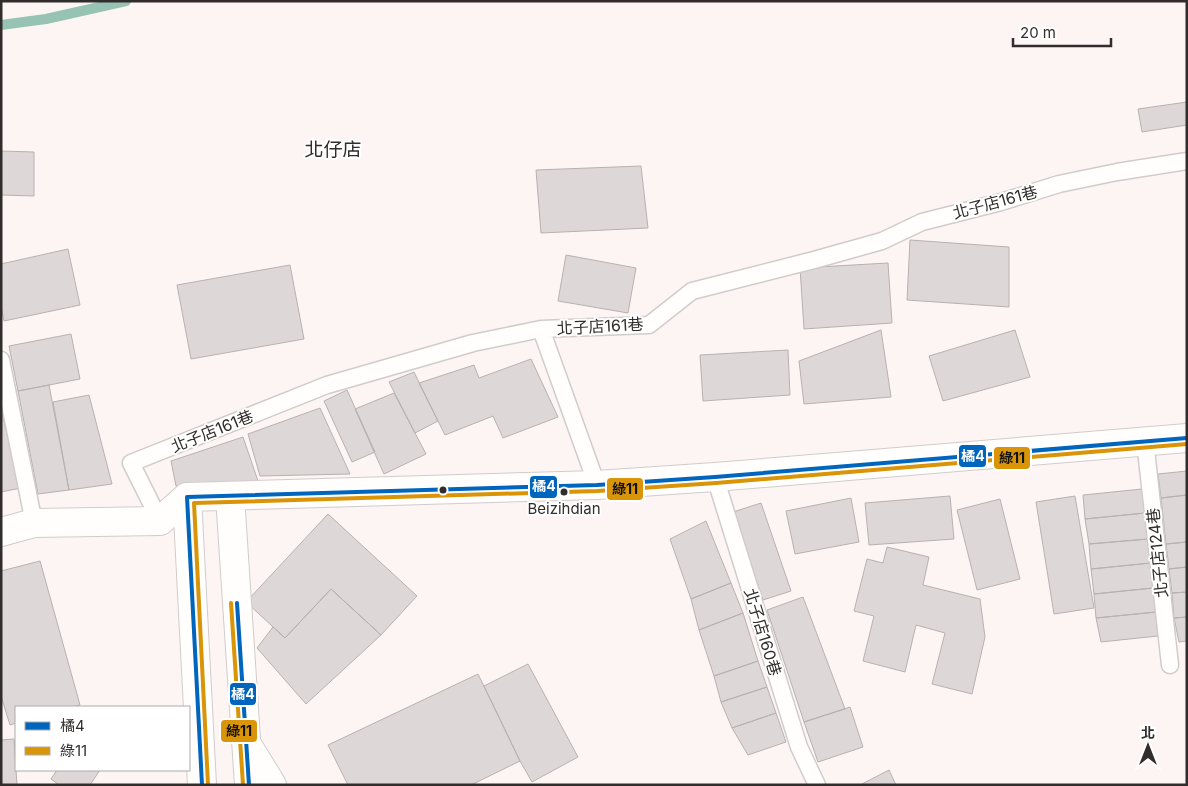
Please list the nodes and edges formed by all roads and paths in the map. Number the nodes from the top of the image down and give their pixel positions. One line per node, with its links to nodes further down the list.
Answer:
1 (1187, 162): 2 (lane, 北子店161巷)
2 (541, 329): 7 (lane); 10 (lane, 北子店161巷)
3 (1, 360): 11 (lane)
4 (1187, 438): 5 (street)
5 (1145, 441): 6 (street); 13 (lane, 北子店124巷)
6 (714, 477): 7 (street); 16 (lane, 北子店160巷)
7 (597, 485): 8 (street)
8 (230, 496): 9 (street); 14 (street)
9 (187, 497): 10 (street); 15 (street)
10 (160, 521): 11 (street)
11 (34, 523): 12 (street)
12 (1, 532)
13 (1170, 665)
14 (266, 784)
15 (202, 785)
16 (817, 785)

